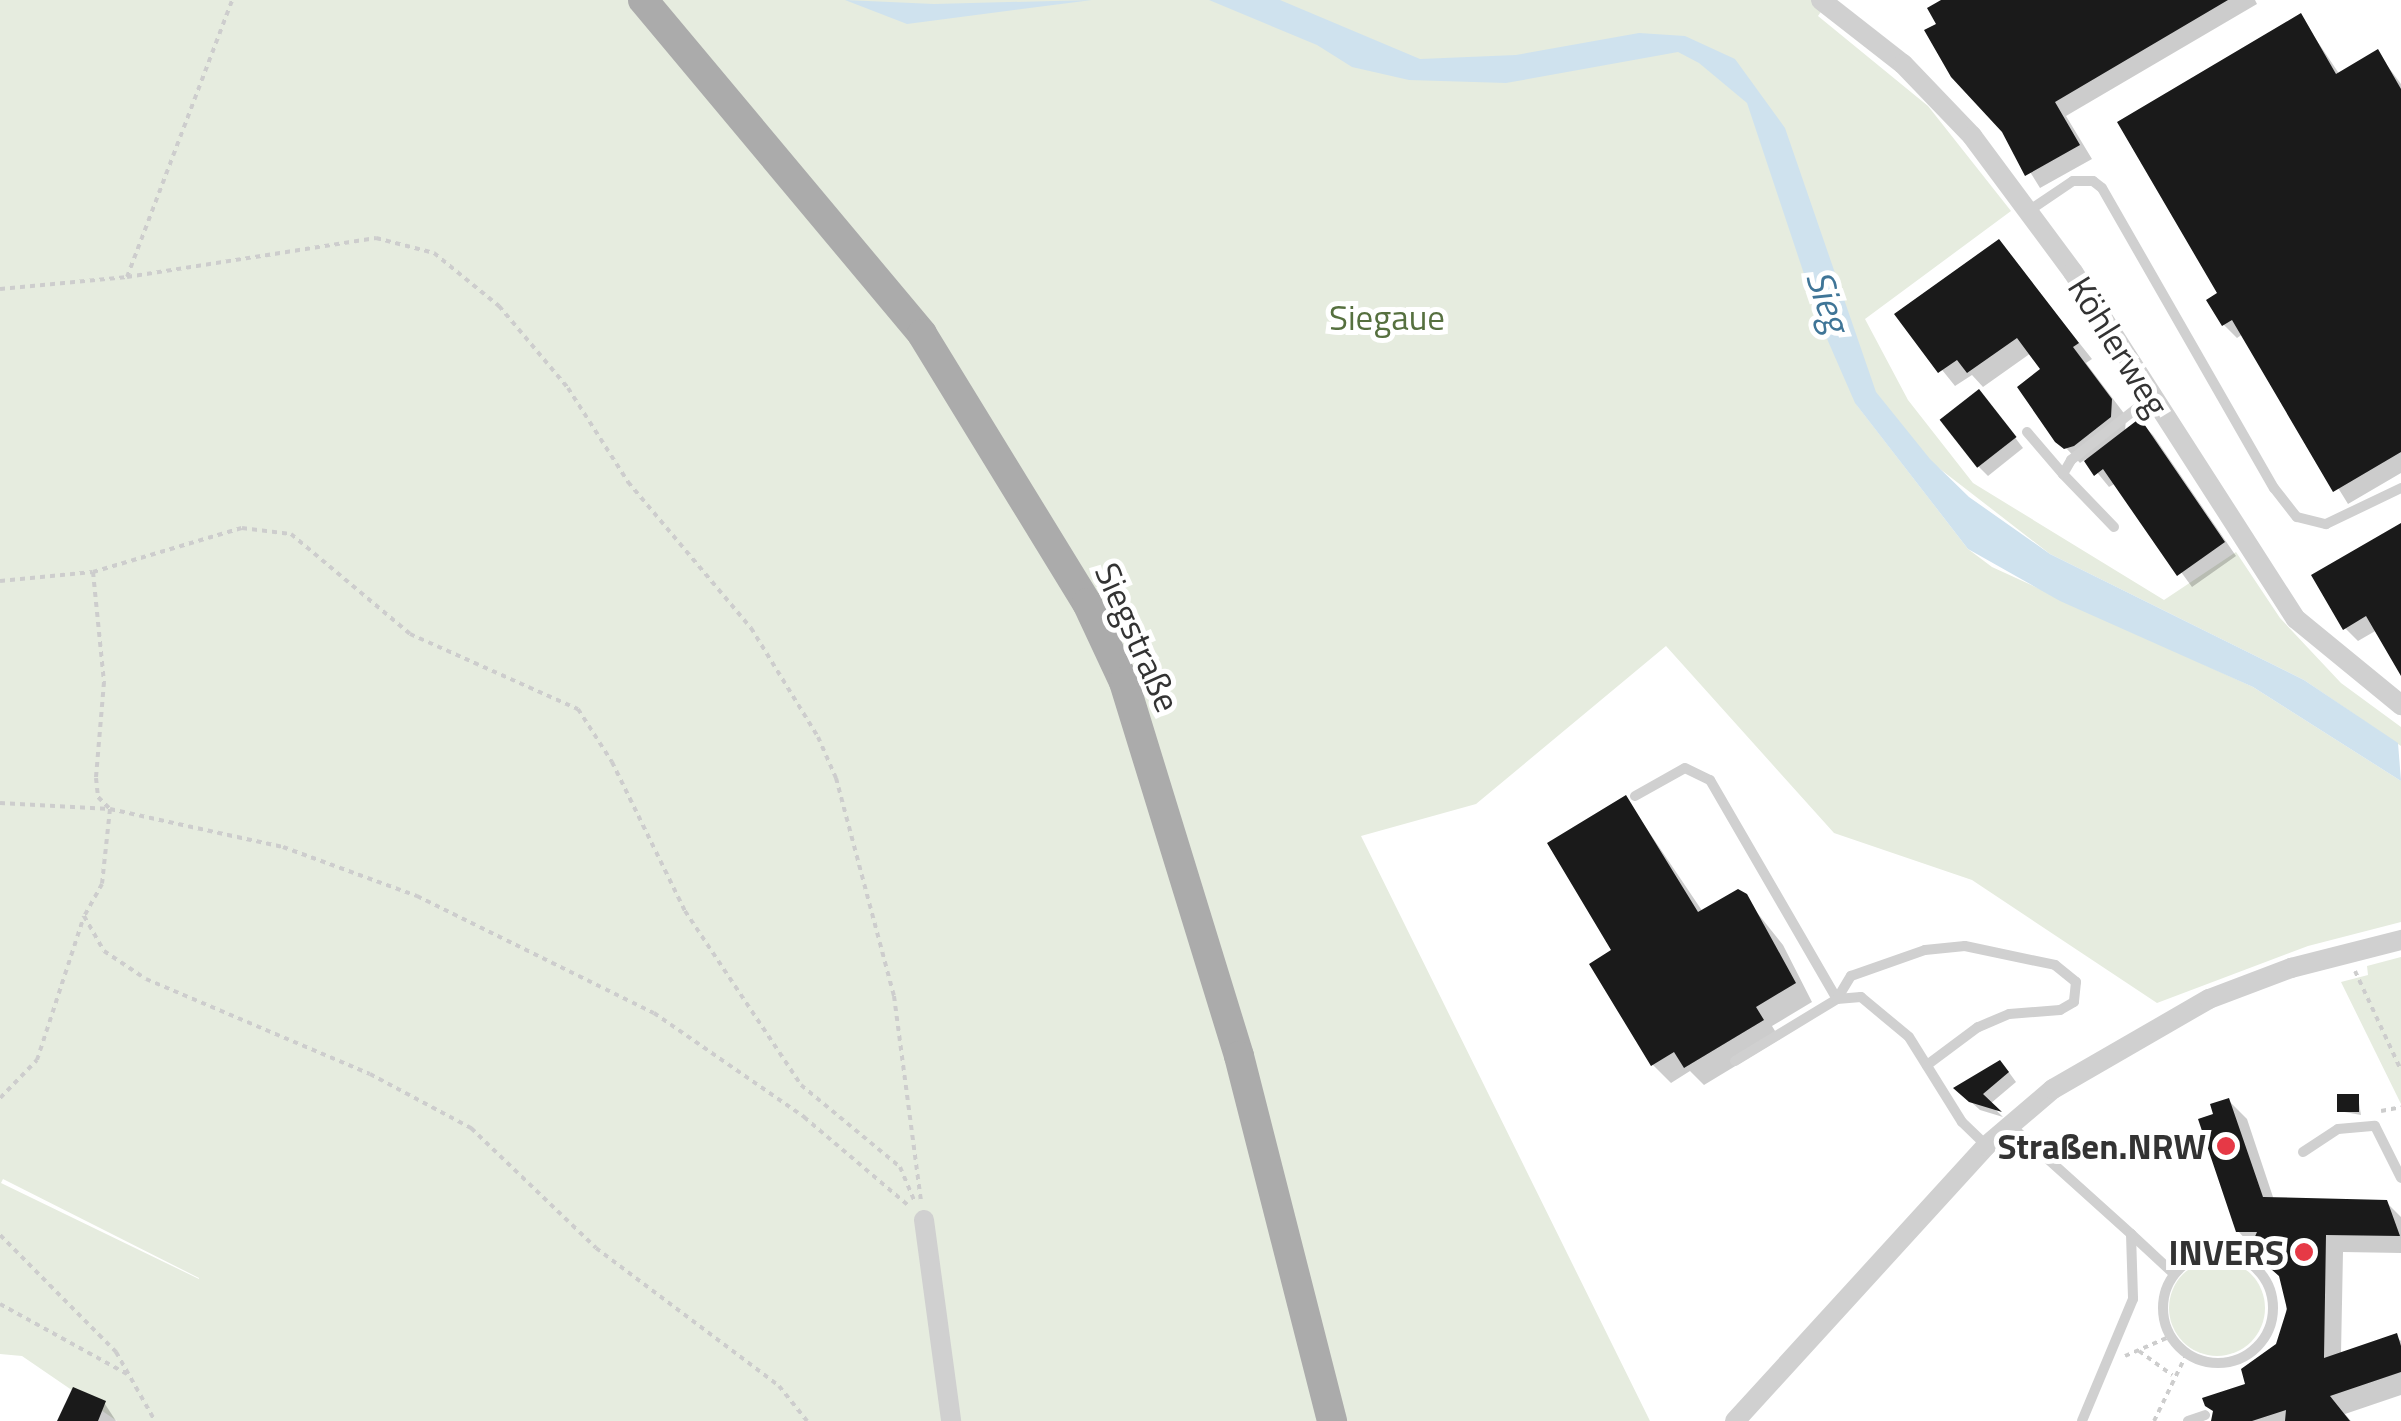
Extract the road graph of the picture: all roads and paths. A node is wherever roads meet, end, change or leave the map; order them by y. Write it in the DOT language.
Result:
graph roads {
  1 [pos="232,0"];
  2 [pos="643,0"];
  3 [pos="1821,0"];
  4 [pos="2030,210"];
  5 [pos="128,277"];
  6 [pos="0,289"];
  7 [pos="2151,397"];
  8 [pos="2026,432"];
  9 [pos="2063,474"];
  10 [pos="2401,488"];
  11 [pos="2114,527"];
  12 [pos="92,572"];
  13 [pos="0,581"];
  14 [pos="2401,705"];
  15 [pos="1635,796"];
  16 [pos="0,802"];
  17 [pos="110,810"];
  18 [pos="84,916"];
  19 [pos="2401,940"];
  20 [pos="2346,953"];
  21 [pos="1837,999"];
  22 [pos="1735,1061"];
  23 [pos="1927,1065"];
  24 [pos="2401,1070"];
  25 [pos="0,1098"];
  26 [pos="2010,1125"];
  27 [pos="1986,1146"];
  28 [pos="2304,1152"];
  29 [pos="2401,1178"];
  30 [pos="924,1220"];
  31 [pos="2131,1234"];
  32 [pos="0,1235"];
  33 [pos="2174,1274"];
  34 [pos="0,1304"];
  35 [pos="2171,1336"];
  36 [pos="2138,1350"];
  37 [pos="2187,1353"];
  38 [pos="2107,1364"];
  39 [pos="2172,1375"];
  40 [pos="130,1377"];
  41 [pos="2206,1415"];
  42 [pos="155,1421"];
  43 [pos="807,1421"];
  44 [pos="952,1421"];
  45 [pos="1332,1421"];
  46 [pos="1735,1421"];
  47 [pos="2082,1421"];
  48 [pos="2154,1421"];
  49 [pos="2188,1421"];
  1 -- 5 [label="path"];
  2 -- 45 [label="main road, Siegstraße"];
  3 -- 4 [label="street, Köhlerweg"];
  4 -- 7 [label="street, Köhlerweg"];
  4 -- 10 [label="lane"];
  5 -- 6 [label="path"];
  5 -- 30 [label="path"];
  7 -- 9 [label="lane"];
  7 -- 14 [label="street, Köhlerweg"];
  8 -- 9 [label="lane"];
  9 -- 11 [label="lane"];
  12 -- 13 [label="path"];
  12 -- 17 [label="path"];
  12 -- 30 [label="path"];
  15 -- 21 [label="lane"];
  16 -- 17 [label="path"];
  17 -- 18 [label="path"];
  17 -- 30 [label="path"];
  18 -- 25 [label="path"];
  18 -- 43 [label="path"];
  19 -- 20 [label="street"];
  20 -- 24 [label="path"];
  20 -- 26 [label="street"];
  21 -- 22 [label="lane"];
  21 -- 23 [label="lane"];
  21 -- 23 [label="lane"];
  23 -- 27 [label="lane"];
  26 -- 27 [label="street"];
  26 -- 31 [label="lane"];
  27 -- 46 [label="street"];
  28 -- 29 [label="lane"];
  30 -- 44 [label="street"];
  31 -- 33 [label="lane"];
  31 -- 38 [label="lane"];
  32 -- 40 [label="path"];
  33 -- 35 [label="lane"];
  33 -- 37 [label="lane"];
  34 -- 40 [label="path"];
  35 -- 36 [label="path"];
  35 -- 37 [label="lane"];
  36 -- 38 [label="path"];
  36 -- 39 [label="path"];
  37 -- 39 [label="path"];
  38 -- 47 [label="lane"];
  39 -- 48 [label="path"];
  40 -- 42 [label="path"];
  41 -- 49 [label="lane"];
}
